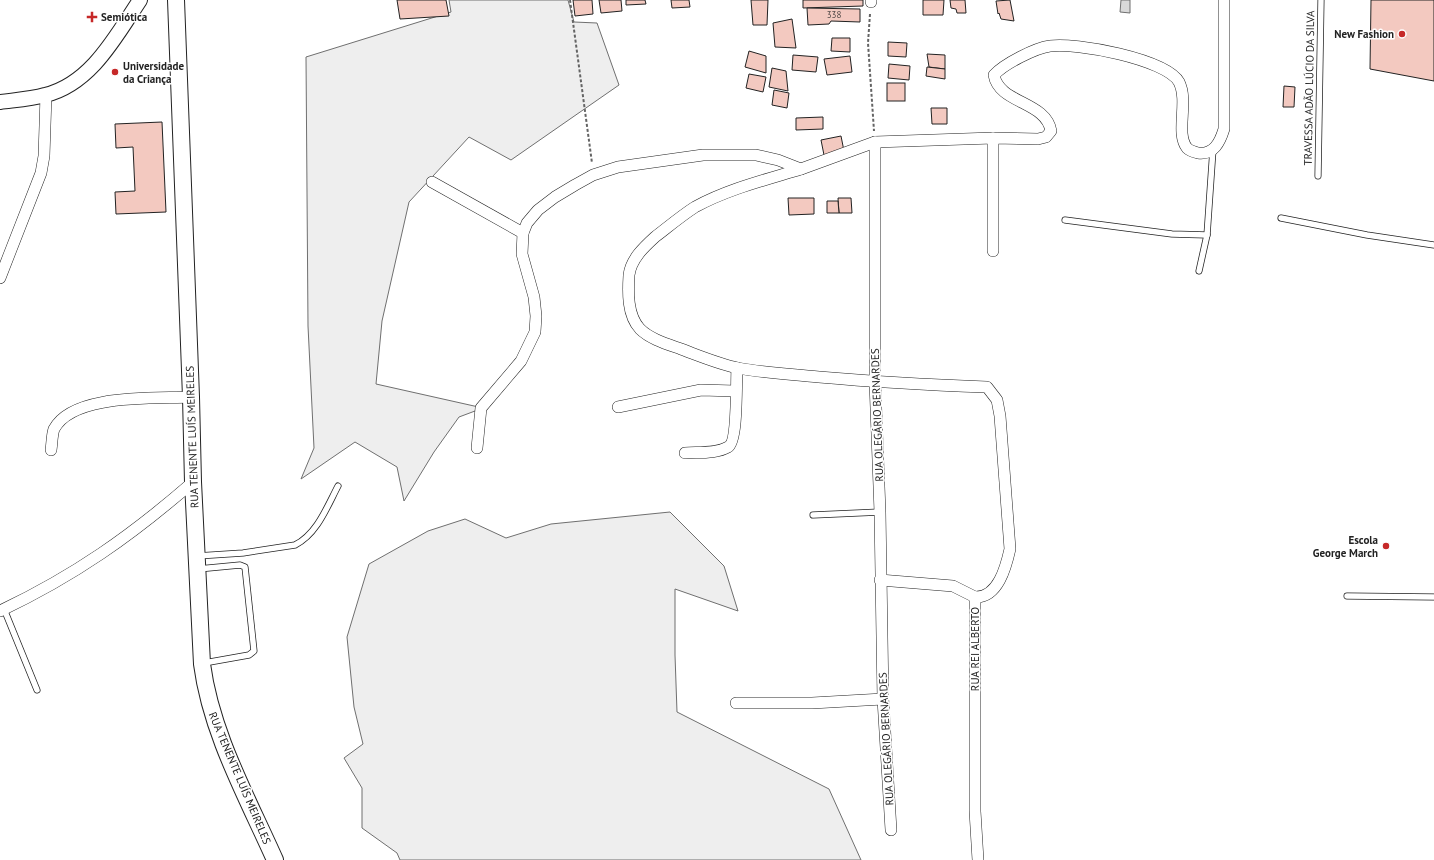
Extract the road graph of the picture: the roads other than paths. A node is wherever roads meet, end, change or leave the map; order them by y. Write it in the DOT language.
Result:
graph roads {
  1 [pos="140,0"];
  2 [pos="176,0"];
  3 [pos="1224,0"];
  4 [pos="1321,0"];
  5 [pos="46,95"];
  6 [pos="0,102"];
  7 [pos="993,138"];
  8 [pos="875,142"];
  9 [pos="1213,149"];
  10 [pos="801,169"];
  11 [pos="1318,176"];
  12 [pos="432,182"];
  13 [pos="1281,218"];
  14 [pos="1065,220"];
  15 [pos="523,233"];
  16 [pos="1207,235"];
  17 [pos="1434,245"];
  18 [pos="993,251"];
  19 [pos="1199,272"];
  20 [pos="0,278"];
  21 [pos="737,368"];
  22 [pos="875,382"];
  23 [pos="735,391"];
  24 [pos="191,397"];
  25 [pos="618,407"];
  26 [pos="478,448"];
  27 [pos="51,450"];
  28 [pos="685,453"];
  29 [pos="192,482"];
  30 [pos="338,486"];
  31 [pos="880,512"];
  32 [pos="813,515"];
  33 [pos="197,563"];
  34 [pos="880,580"];
  35 [pos="1347,596"];
  36 [pos="1434,597"];
  37 [pos="975,598"];
  38 [pos="2,610"];
  39 [pos="202,664"];
  40 [pos="37,690"];
  41 [pos="883,699"];
  42 [pos="736,703"];
  43 [pos="891,830"];
  44 [pos="276,860"];
  45 [pos="978,860"];
  1 -- 5 [label="street"];
  2 -- 24 [label="main road, RUA TENENTE LUÍS MEIRELES"];
  3 -- 9 [label="street"];
  4 -- 11 [label="lane, TRAVESSA ADÃO LÚCIO DA SILVA"];
  5 -- 6 [label="street"];
  5 -- 20 [label="street"];
  7 -- 8 [label="street"];
  7 -- 9 [label="street"];
  7 -- 18 [label="street"];
  8 -- 10 [label="street"];
  8 -- 22 [label="street, RUA OLEGÁRIO BERNARDES"];
  9 -- 16 [label="lane"];
  10 -- 15 [label="street"];
  10 -- 21 [label="street"];
  12 -- 15 [label="street"];
  13 -- 17 [label="lane"];
  14 -- 16 [label="lane"];
  15 -- 26 [label="street"];
  16 -- 19 [label="lane"];
  21 -- 22 [label="street"];
  21 -- 23 [label="street"];
  22 -- 31 [label="street, RUA OLEGÁRIO BERNARDES"];
  22 -- 37 [label="street, RUA REI ALBERTO"];
  23 -- 25 [label="street"];
  23 -- 28 [label="street"];
  24 -- 27 [label="street"];
  24 -- 29 [label="main road, RUA TENENTE LUÍS MEIRELES"];
  29 -- 33 [label="main road, RUA TENENTE LUÍS MEIRELES"];
  29 -- 38 [label="street"];
  30 -- 33 [label="lane"];
  31 -- 32 [label="lane"];
  31 -- 34 [label="street, RUA OLEGÁRIO BERNARDES"];
  33 -- 39 [label="main road, RUA TENENTE LUÍS MEIRELES"];
  33 -- 39 [label="lane"];
  34 -- 37 [label="street"];
  34 -- 41 [label="street, RUA OLEGÁRIO BERNARDES"];
  35 -- 36 [label="lane"];
  37 -- 45 [label="street, RUA REI ALBERTO"];
  38 -- 40 [label="lane"];
  39 -- 44 [label="main road, RUA TENENTE LUÍS MEIRELES"];
  41 -- 42 [label="street"];
  41 -- 43 [label="street, RUA OLEGÁRIO BERNARDES"];
}
